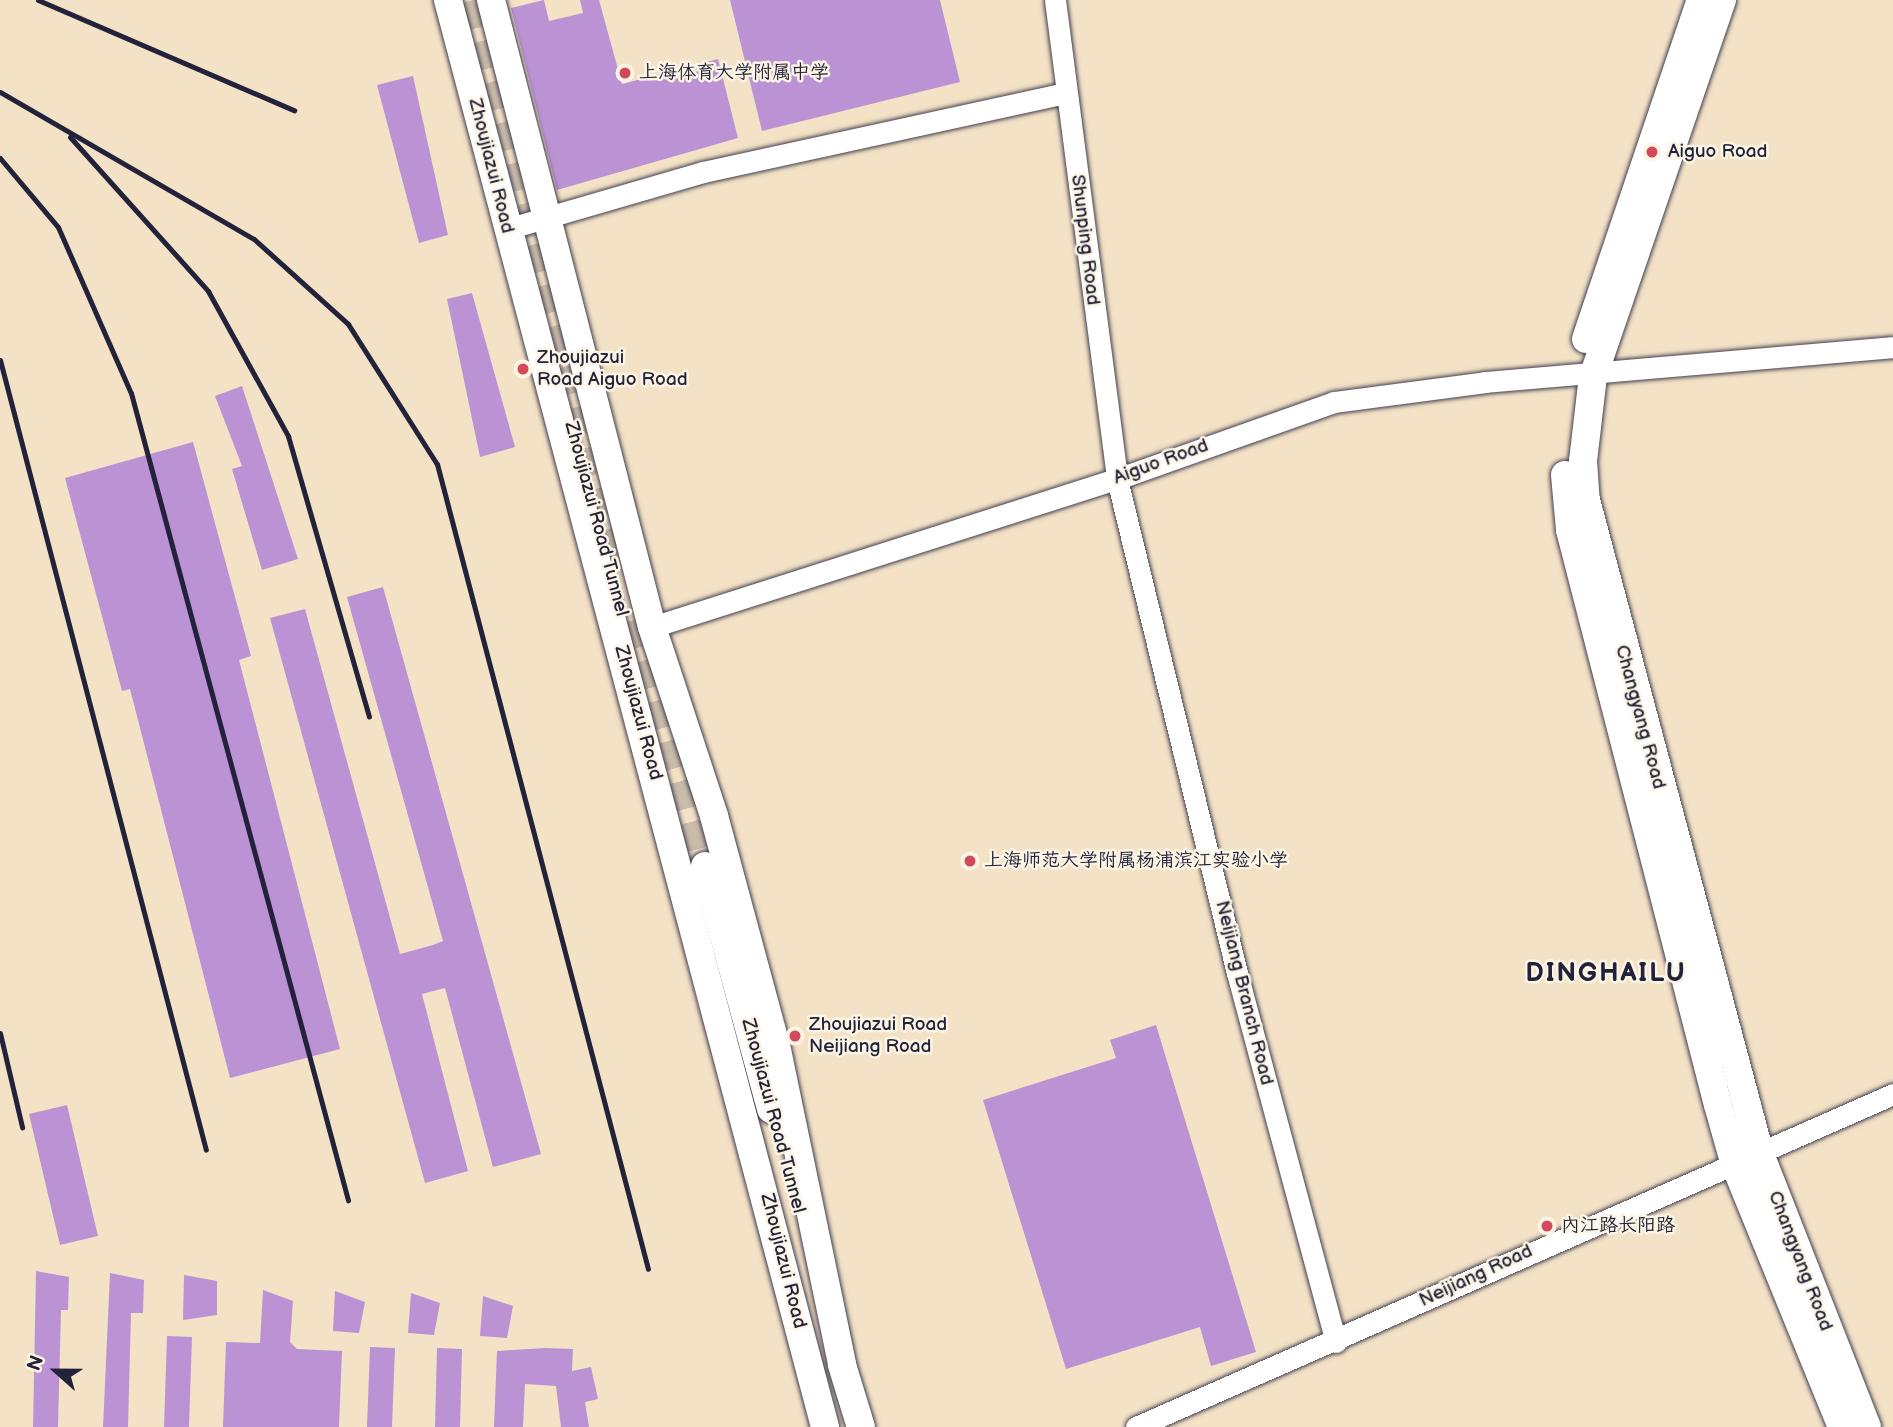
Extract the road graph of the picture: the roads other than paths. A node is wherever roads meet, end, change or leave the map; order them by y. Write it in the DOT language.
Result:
graph roads {
  1 [pos="448,0"];
  2 [pos="491,0"];
  3 [pos="1055,0"];
  4 [pos="1701,0"];
  5 [pos="1722,0"];
  6 [pos="1066,93"];
  7 [pos="545,220"];
  8 [pos="507,229"];
  9 [pos="528,257"];
  10 [pos="1893,347"];
  11 [pos="1584,376"];
  12 [pos="1116,479"];
  13 [pos="652,627"];
  14 [pos="692,865"];
  15 [pos="1893,1094"];
  16 [pos="1748,1160"];
  17 [pos="1336,1342"];
  18 [pos="842,1365"];
  19 [pos="825,1427"];
  20 [pos="861,1427"];
  21 [pos="1136,1427"];
  22 [pos="1842,1427"];
  23 [pos="1867,1427"];
  1 -- 8 [label="main road, Zhoujiazui Road"];
  2 -- 7 [label="main road, Zhoujiazui Road"];
  3 -- 6 [label="street, Shunping Road"];
  4 -- 11 [label="main road, Changyang Road"];
  5 -- 11 [label="main road, Changyang Road"];
  6 -- 7 [label="street"];
  6 -- 12 [label="street, Shunping Road"];
  7 -- 8 [label="street"];
  7 -- 13 [label="main road, Zhoujiazui Road"];
  8 -- 14 [label="main road, Zhoujiazui Road"];
  9 -- 14 [label="main road, Zhoujiazui Road Tunnel"];
  10 -- 11 [label="street, Aiguo Road"];
  11 -- 12 [label="street, Aiguo Road"];
  11 -- 16 [label="main road, Changyang Road"];
  12 -- 13 [label="street, Aiguo Road"];
  12 -- 17 [label="street, Neijiang Branch Road"];
  13 -- 18 [label="main road, Zhoujiazui Road"];
  14 -- 18 [label="main road, Zhoujiazui Road Tunnel"];
  14 -- 19 [label="main road, Zhoujiazui Road"];
  15 -- 16 [label="street, Neijiang Road"];
  16 -- 17 [label="street, Neijiang Road"];
  16 -- 22 [label="main road, Changyang Road"];
  16 -- 23 [label="main road, Changyang Road"];
  17 -- 21 [label="street, Neijiang Road"];
  18 -- 20 [label="main road, Zhoujiazui Road"];
}
